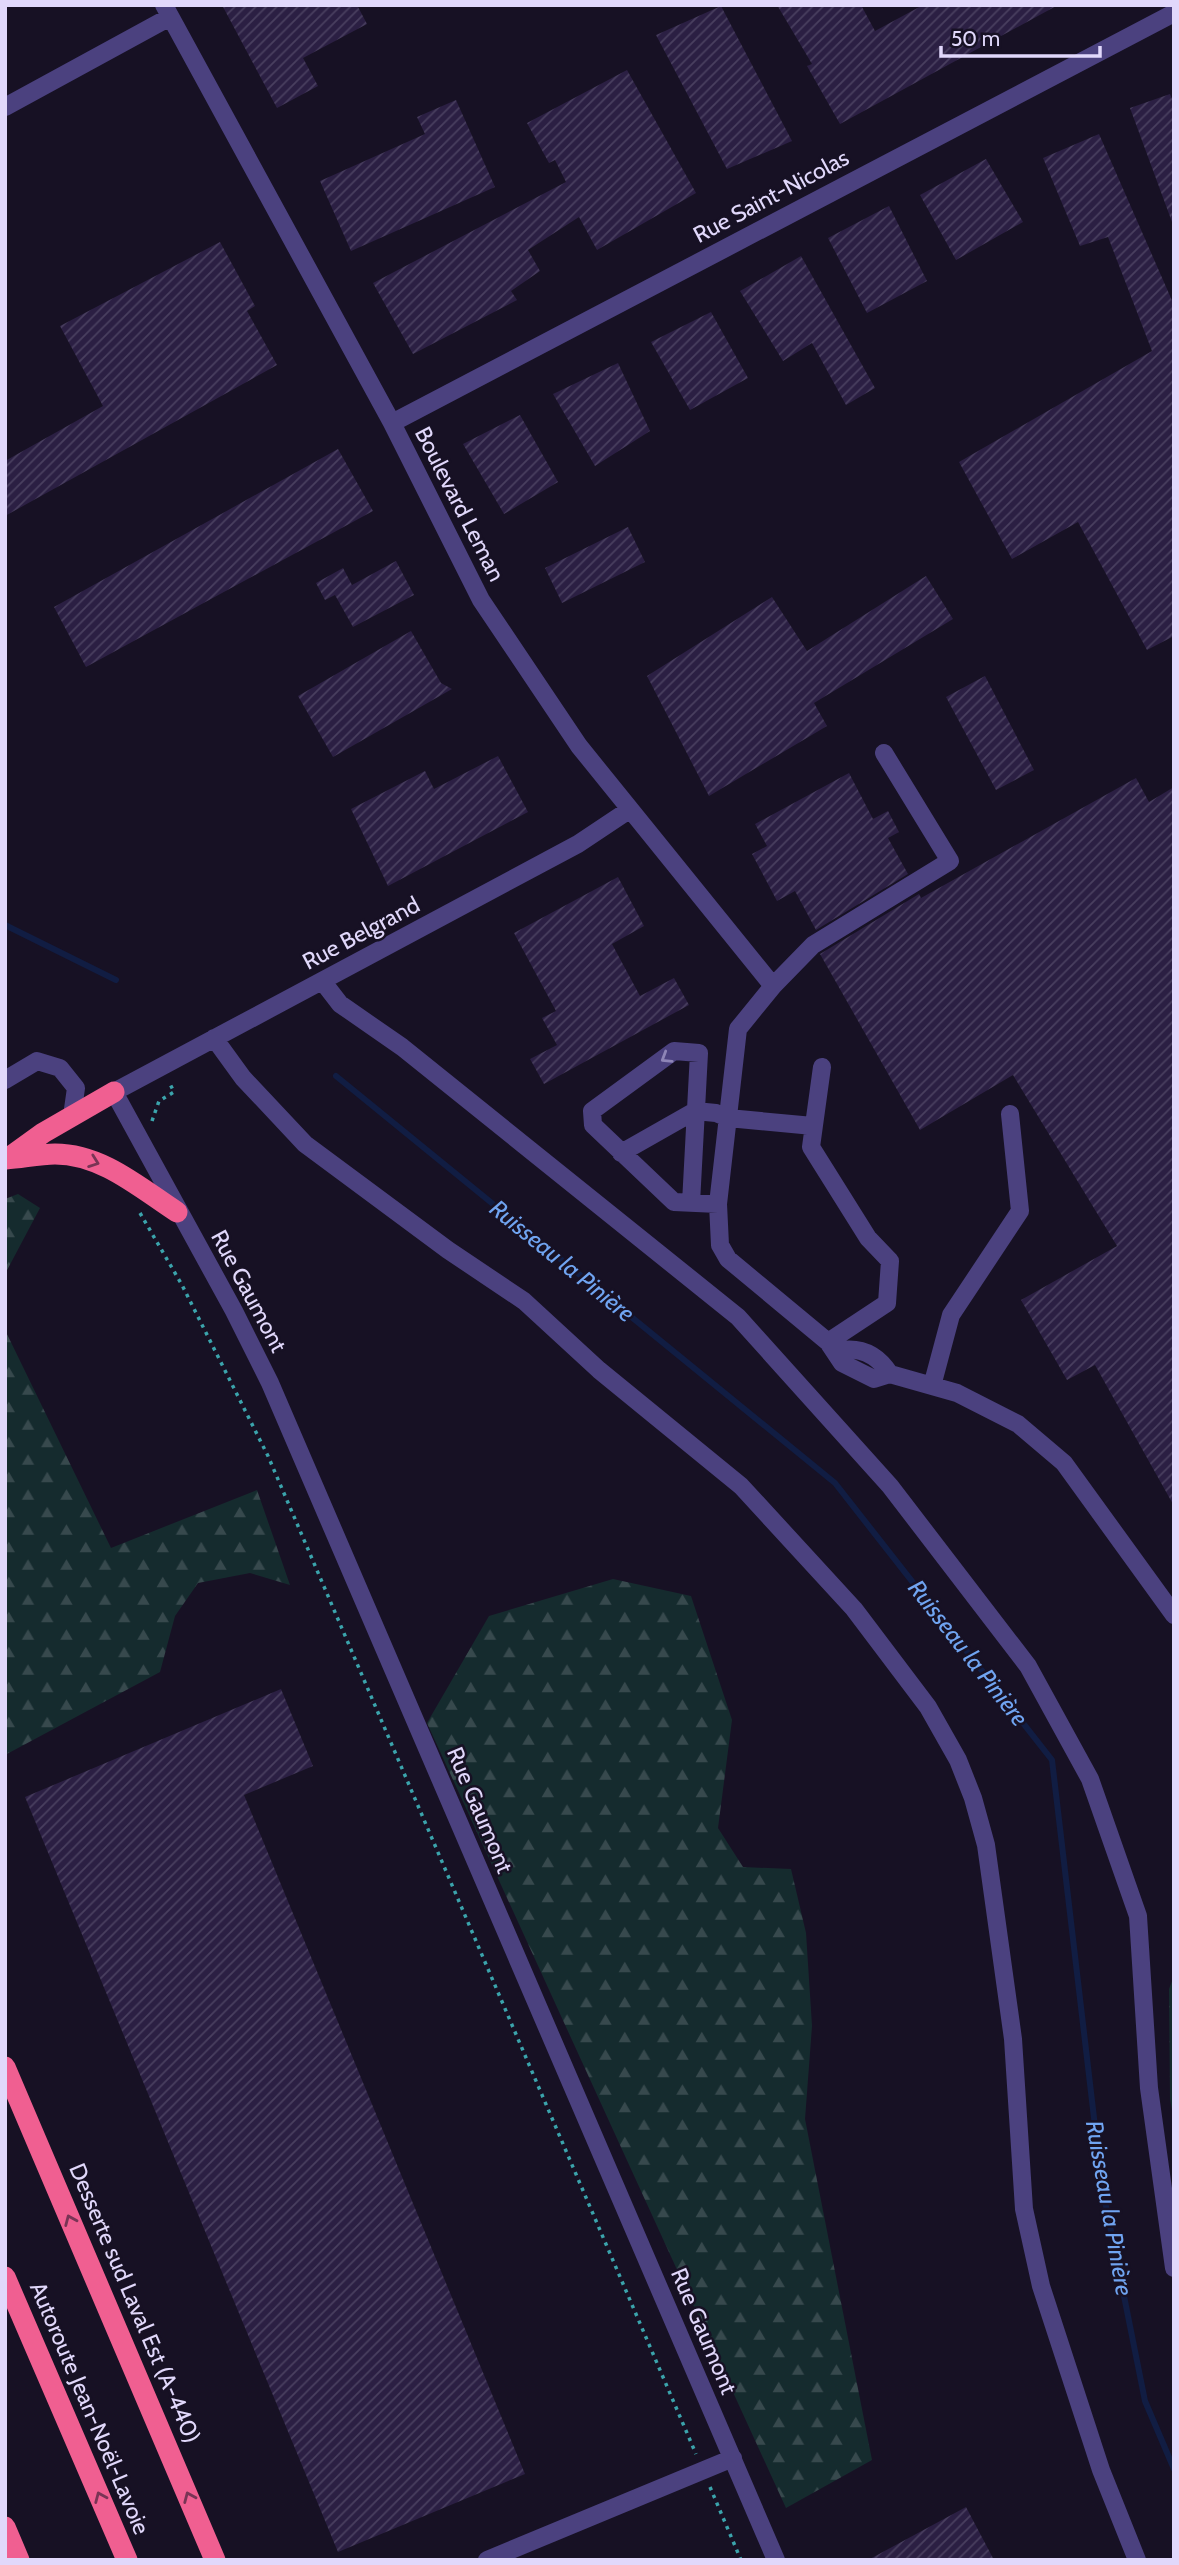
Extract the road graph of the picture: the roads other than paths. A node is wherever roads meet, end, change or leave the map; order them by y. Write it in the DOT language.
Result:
graph roads {
  1 [pos="167,11"];
  2 [pos="1174,13"];
  3 [pos="5,107"];
  4 [pos="392,423"];
  5 [pos="884,753"];
  6 [pos="629,810"];
  7 [pos="323,982"];
  8 [pos="773,986"];
  9 [pos="214,1038"];
  10 [pos="822,1067"];
  11 [pos="5,1080"];
  12 [pos="76,1088"];
  13 [pos="114,1092"];
  14 [pos="695,1111"];
  15 [pos="1010,1114"];
  16 [pos="72,1116"];
  17 [pos="728,1118"];
  18 [pos="813,1126"];
  19 [pos="621,1153"];
  20 [pos="6,1160"];
  21 [pos="691,1203"];
  22 [pos="718,1204"];
  23 [pos="177,1212"];
  24 [pos="832,1346"];
  25 [pos="932,1386"];
  26 [pos="1173,1617"];
  27 [pos="5,2067"];
  28 [pos="1174,2268"];
  29 [pos="5,2277"];
  30 [pos="733,2458"];
  31 [pos="5,2527"];
  32 [pos="19,2560"];
  33 [pos="127,2560"];
  34 [pos="215,2560"];
  35 [pos="487,2560"];
  36 [pos="776,2560"];
  37 [pos="1137,2560"];
  1 -- 3 [label="street"];
  1 -- 4 [label="street, Boulevard Leman"];
  2 -- 4 [label="street, Rue Saint-Nicolas"];
  4 -- 6 [label="street, Boulevard Leman"];
  5 -- 8 [label="street"];
  6 -- 7 [label="street, Rue Belgrand"];
  6 -- 8 [label="street, Boulevard Leman"];
  7 -- 9 [label="street, Rue Belgrand"];
  7 -- 28 [label="street"];
  8 -- 17 [label="street"];
  9 -- 13 [label="street, Rue Belgrand"];
  9 -- 37 [label="street"];
  10 -- 18 [label="street"];
  11 -- 12 [label="street"];
  12 -- 13 [label="street"];
  12 -- 16 [label="street"];
  13 -- 16 [label="highway"];
  13 -- 23 [label="street, Rue Gaumont"];
  14 -- 17 [label="street"];
  14 -- 19 [label="street"];
  14 -- 19 [label="street, one-way"];
  14 -- 21 [label="street"];
  15 -- 25 [label="street"];
  16 -- 20 [label="highway"];
  17 -- 18 [label="street"];
  17 -- 22 [label="street"];
  18 -- 24 [label="street"];
  19 -- 21 [label="street"];
  20 -- 23 [label="highway, one-way"];
  21 -- 22 [label="street"];
  22 -- 24 [label="street"];
  23 -- 30 [label="street, Rue Gaumont"];
  24 -- 25 [label="street"];
  25 -- 26 [label="street"];
  34 -- 27 [label="highway, Desserte sud Laval Est (A-440), one-way"];
  33 -- 29 [label="highway, Autoroute Jean-Noël-Lavoie, one-way"];
  30 -- 35 [label="street"];
  30 -- 36 [label="street, Rue Gaumont"];
  31 -- 32 [label="highway"];
}
